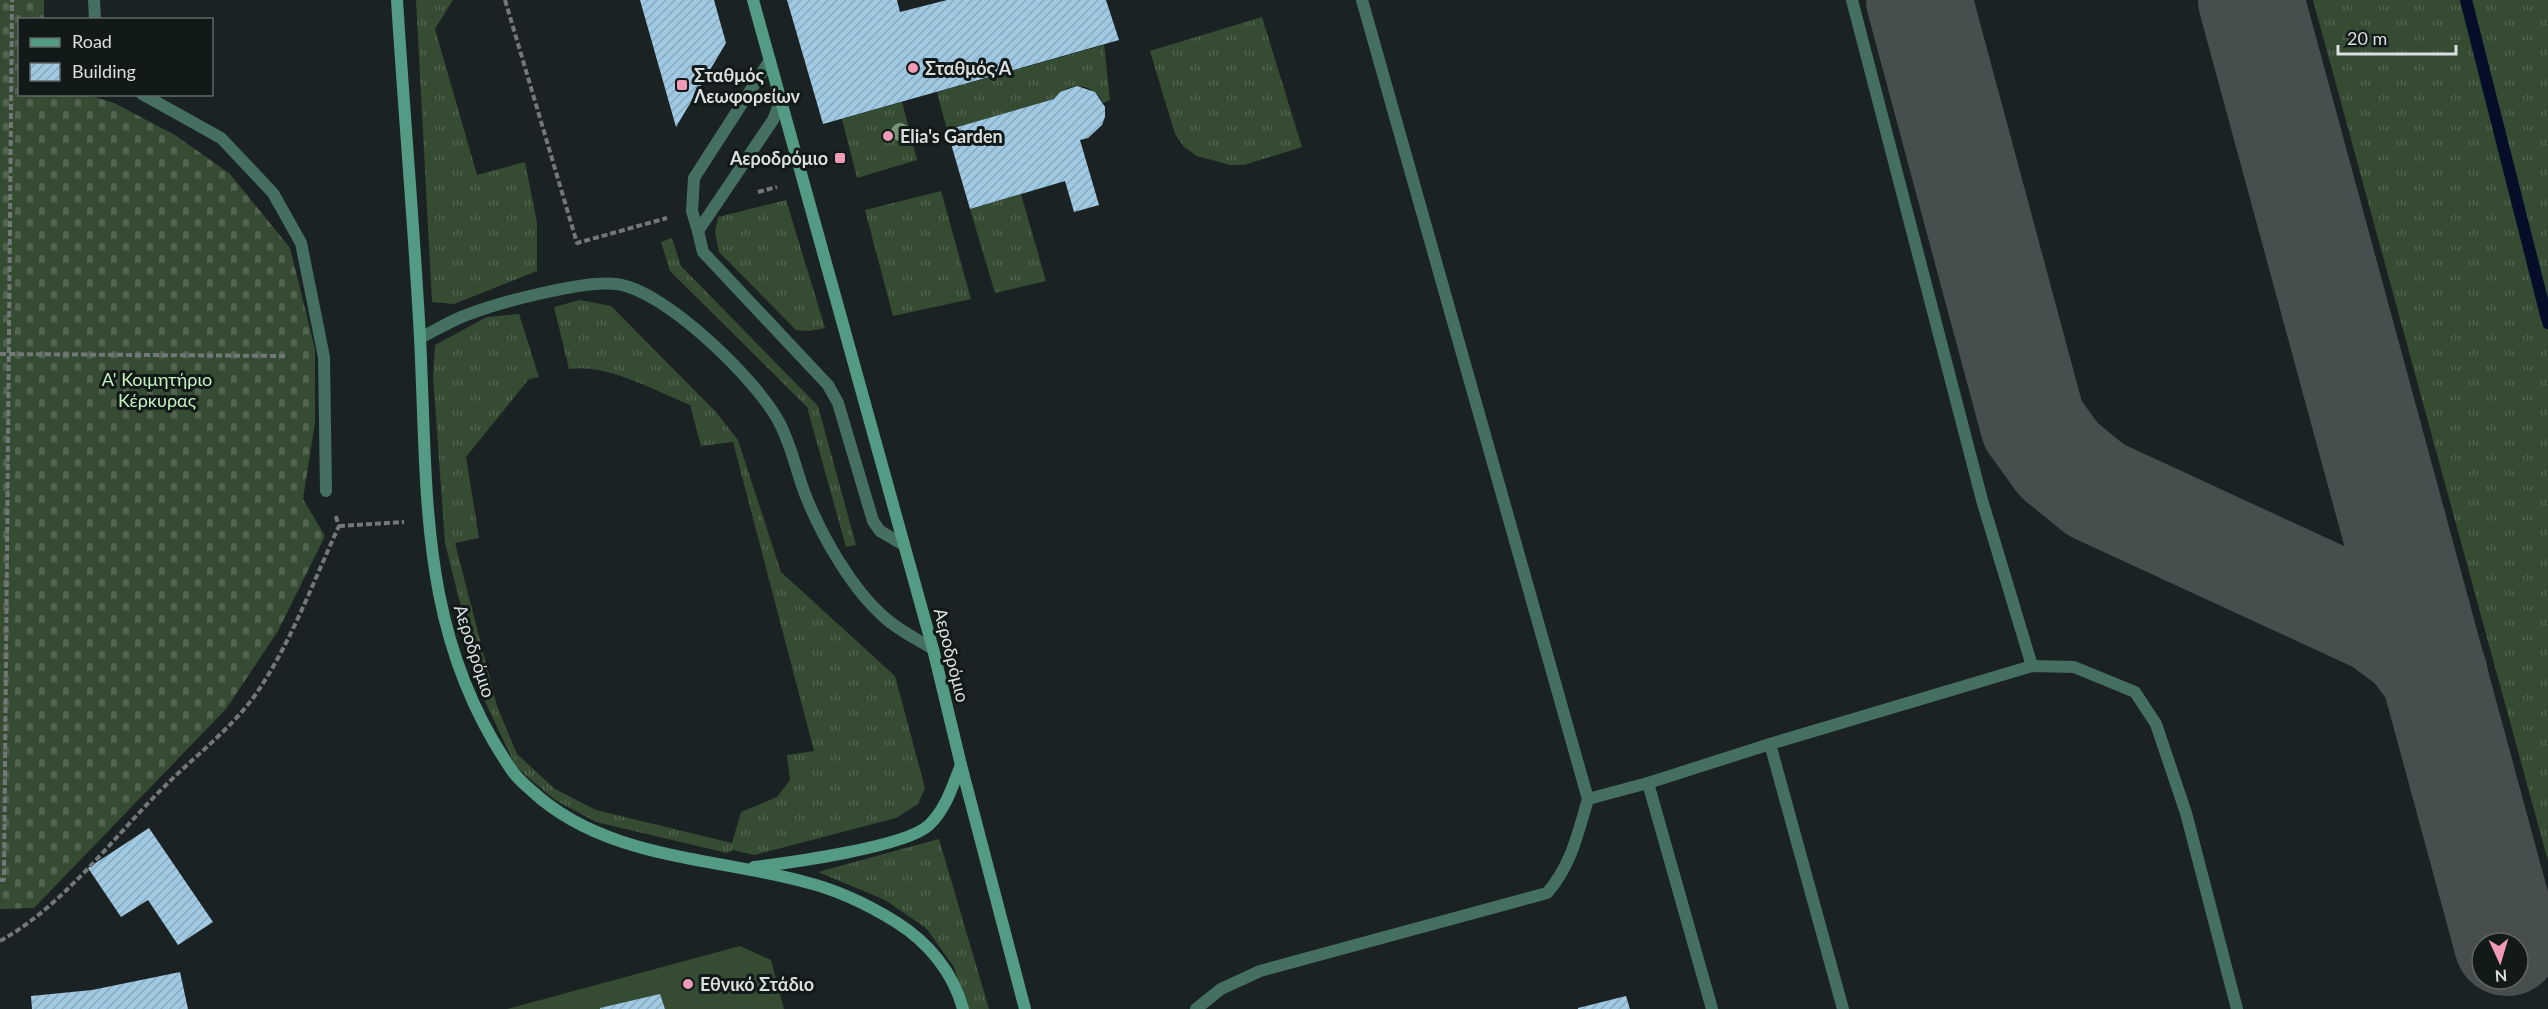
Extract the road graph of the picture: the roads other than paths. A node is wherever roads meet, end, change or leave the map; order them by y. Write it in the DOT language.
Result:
graph roads {
  1 [pos="94,0"];
  2 [pos="397,0"];
  3 [pos="753,0"];
  4 [pos="1362,0"];
  5 [pos="1851,0"];
  6 [pos="95,18"];
  7 [pos="770,60"];
  8 [pos="146,96"];
  9 [pos="781,100"];
  10 [pos="698,231"];
  11 [pos="420,338"];
  12 [pos="326,491"];
  13 [pos="904,545"];
  14 [pos="933,649"];
  15 [pos="2032,666"];
  16 [pos="1770,744"];
  17 [pos="961,765"];
  18 [pos="1648,783"];
  19 [pos="1588,799"];
  20 [pos="746,868"];
  21 [pos="963,1009"];
  22 [pos="1025,1009"];
  23 [pos="1196,1009"];
  24 [pos="1712,1009"];
  25 [pos="1843,1009"];
  26 [pos="2237,1009"];
  1 -- 6 [label="lane"];
  2 -- 11 [label="main road, Αεροδρόμιο"];
  3 -- 7 [label="main road, Αεροδρόμιο"];
  4 -- 19 [label="lane"];
  5 -- 15 [label="lane"];
  7 -- 9 [label="main road, Αεροδρόμιο"];
  7 -- 10 [label="lane"];
  8 -- 12 [label="lane"];
  9 -- 10 [label="lane"];
  9 -- 13 [label="main road, Αεροδρόμιο"];
  10 -- 13 [label="lane"];
  11 -- 14 [label="lane"];
  11 -- 20 [label="main road, Αεροδρόμιο"];
  13 -- 14 [label="main road, Αεροδρόμιο"];
  14 -- 17 [label="main road, Αεροδρόμιο"];
  15 -- 16 [label="lane"];
  15 -- 26 [label="lane"];
  16 -- 18 [label="lane"];
  16 -- 25 [label="lane"];
  17 -- 20 [label="main road"];
  17 -- 22 [label="main road, Αεροδρόμιο"];
  18 -- 19 [label="lane"];
  18 -- 24 [label="lane"];
  19 -- 23 [label="lane"];
  20 -- 21 [label="main road, Αεροδρόμιο"];
}
